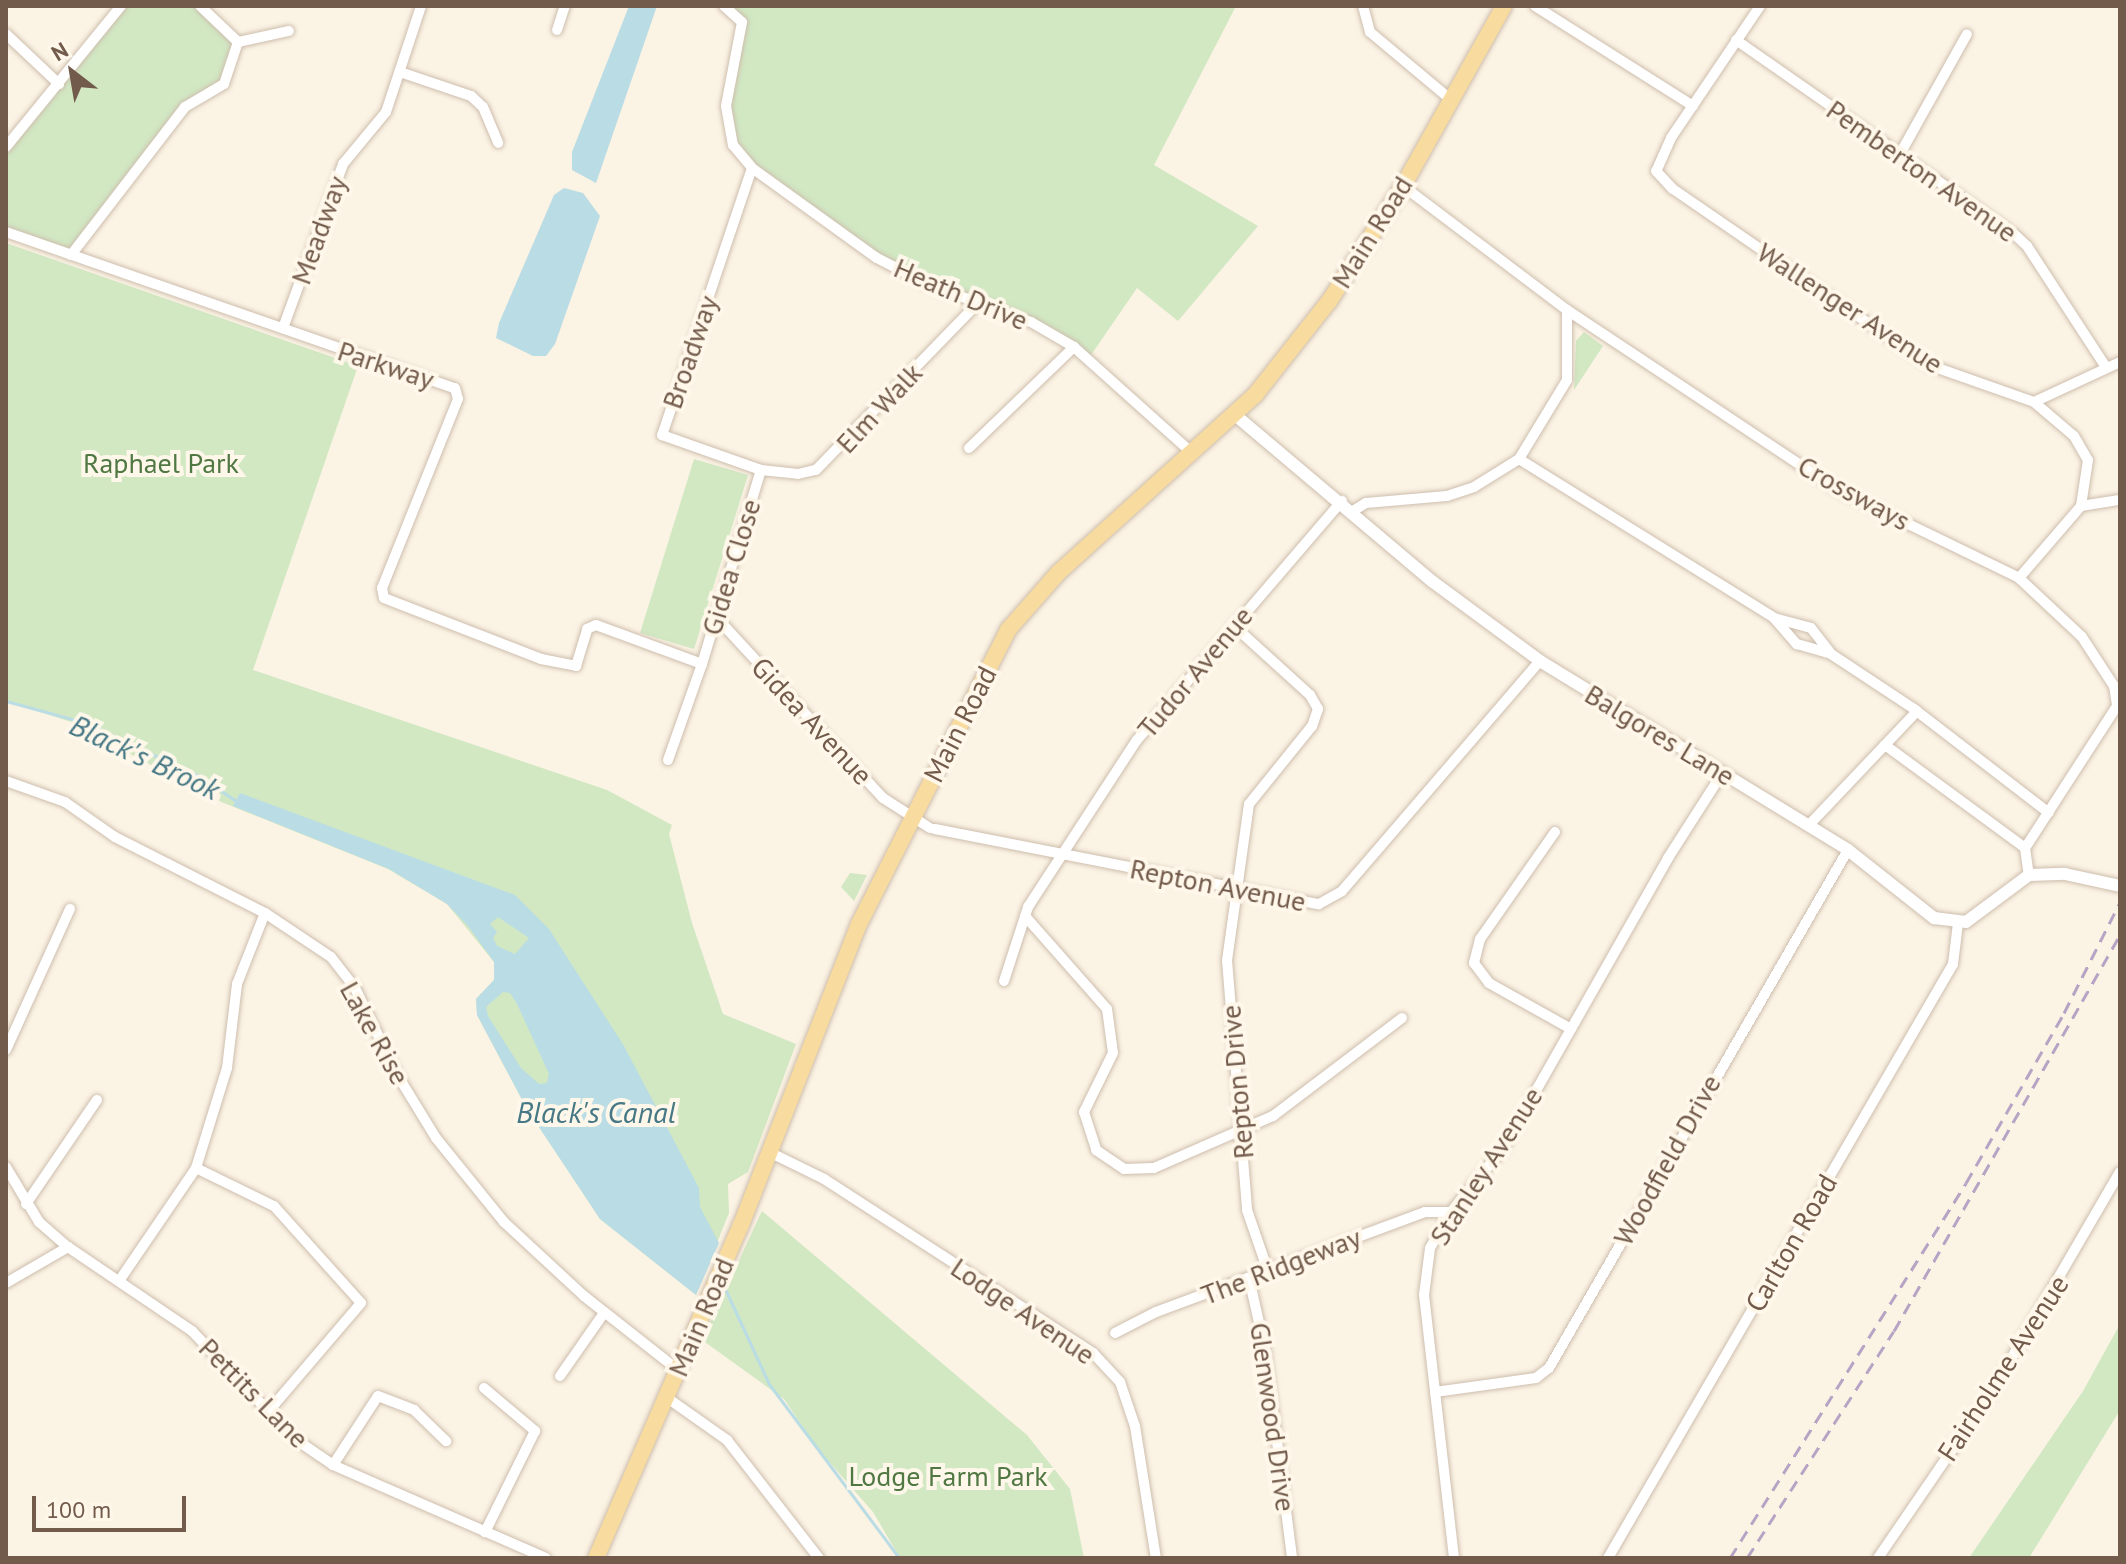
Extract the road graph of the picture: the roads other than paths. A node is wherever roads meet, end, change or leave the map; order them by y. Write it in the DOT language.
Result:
graph roads {
  1 [pos="121,6"];
  2 [pos="200,6"];
  3 [pos="421,6"];
  4 [pos="565,6"];
  5 [pos="724,6"];
  6 [pos="1363,6"];
  7 [pos="1504,6"];
  8 [pos="1535,6"];
  9 [pos="1760,6"];
  10 [pos="557,30"];
  11 [pos="289,31"];
  12 [pos="6,34"];
  13 [pos="1967,34"];
  14 [pos="1736,40"];
  15 [pos="238,42"];
  16 [pos="400,72"];
  17 [pos="59,84"];
  18 [pos="1449,98"];
  19 [pos="1693,106"];
  20 [pos="498,143"];
  21 [pos="6,147"];
  22 [pos="1900,154"];
  23 [pos="752,168"];
  24 [pos="1403,186"];
  25 [pos="6,232"];
  26 [pos="71,255"];
  27 [pos="978,303"];
  28 [pos="1567,310"];
  29 [pos="283,328"];
  30 [pos="1074,347"];
  31 [pos="2120,362"];
  32 [pos="2106,367"];
  33 [pos="2034,402"];
  34 [pos="1234,414"];
  35 [pos="969,448"];
  36 [pos="1191,452"];
  37 [pos="1519,459"];
  38 [pos="761,470"];
  39 [pos="2120,500"];
  40 [pos="1342,501"];
  41 [pos="2081,506"];
  42 [pos="1353,511"];
  43 [pos="2019,578"];
  44 [pos="716,617"];
  45 [pos="1774,618"];
  46 [pos="1234,626"];
  47 [pos="1831,654"];
  48 [pos="1540,661"];
  49 [pos="702,664"];
  50 [pos="572,668"];
  51 [pos="1917,711"];
  52 [pos="1885,745"];
  53 [pos="668,760"];
  54 [pos="1723,772"];
  55 [pos="6,781"];
  56 [pos="2049,813"];
  57 [pos="911,820"];
  58 [pos="1809,825"];
  59 [pos="1555,832"];
  60 [pos="2025,848"];
  61 [pos="1848,850"];
  62 [pos="1063,854"];
  63 [pos="2029,875"];
  64 [pos="2117,885"];
  65 [pos="1236,890"];
  66 [pos="70,909"];
  67 [pos="265,913"];
  68 [pos="1025,916"];
  69 [pos="1958,923"];
  70 [pos="1004,981"];
  71 [pos="1402,1018"];
  72 [pos="1571,1029"];
  73 [pos="6,1050"];
  74 [pos="97,1100"];
  75 [pos="1241,1130"];
  76 [pos="769,1152"];
  77 [pos="6,1167"];
  78 [pos="196,1168"];
  79 [pos="2120,1172"];
  80 [pos="26,1204"];
  81 [pos="1451,1212"];
  82 [pos="68,1247"];
  83 [pos="1268,1271"];
  84 [pos="1249,1278"];
  85 [pos="119,1281"];
  86 [pos="6,1283"];
  87 [pos="604,1313"];
  88 [pos="1115,1333"];
  89 [pos="678,1370"];
  90 [pos="560,1376"];
  91 [pos="484,1388"];
  92 [pos="1435,1392"];
  93 [pos="666,1397"];
  94 [pos="268,1412"];
  95 [pos="446,1441"];
  96 [pos="333,1465"];
  97 [pos="485,1532"];
  98 [pos="546,1558"];
  99 [pos="596,1558"];
  100 [pos="819,1558"];
  101 [pos="1156,1558"];
  102 [pos="1292,1558"];
  103 [pos="1454,1558"];
  104 [pos="1608,1558"];
  105 [pos="1878,1558"];
  1 -- 17 [label="street"];
  2 -- 15 [label="street"];
  3 -- 16 [label="street, Meadway"];
  4 -- 10 [label="street"];
  5 -- 23 [label="street, Heath Drive"];
  6 -- 18 [label="street"];
  7 -- 18 [label="main road, Main Road"];
  8 -- 19 [label="street"];
  9 -- 14 [label="street"];
  11 -- 15 [label="street"];
  12 -- 17 [label="street"];
  13 -- 22 [label="street"];
  14 -- 19 [label="street"];
  14 -- 22 [label="street, Pemberton Avenue"];
  15 -- 26 [label="street"];
  16 -- 20 [label="street"];
  16 -- 29 [label="street, Meadway"];
  17 -- 21 [label="street"];
  18 -- 24 [label="main road, Main Road"];
  19 -- 33 [label="street, Wallenger Avenue"];
  22 -- 32 [label="street, Pemberton Avenue"];
  23 -- 27 [label="street, Heath Drive"];
  23 -- 38 [label="street, Broadway"];
  24 -- 28 [label="street, Crossways"];
  24 -- 34 [label="main road, Main Road"];
  25 -- 26 [label="street, Parkway"];
  26 -- 29 [label="street, Parkway"];
  27 -- 30 [label="street, Heath Drive"];
  27 -- 38 [label="street, Elm Walk"];
  28 -- 37 [label="street"];
  28 -- 43 [label="street, Crossways"];
  29 -- 50 [label="street, Parkway"];
  30 -- 35 [label="street"];
  30 -- 36 [label="street, Heath Drive"];
  31 -- 32 [label="street"];
  32 -- 33 [label="street"];
  33 -- 41 [label="street, Wallenger Avenue"];
  34 -- 36 [label="main road, Main Road"];
  34 -- 40 [label="street, Balgores Lane"];
  36 -- 57 [label="main road, Main Road"];
  37 -- 42 [label="street"];
  37 -- 45 [label="street"];
  38 -- 44 [label="street, Gidea Close"];
  39 -- 41 [label="street"];
  40 -- 42 [label="street, Balgores Lane"];
  40 -- 46 [label="street, Tudor Avenue"];
  41 -- 43 [label="street"];
  42 -- 48 [label="street, Balgores Lane"];
  43 -- 56 [label="street, Crossways"];
  44 -- 49 [label="street, Gidea Close"];
  44 -- 57 [label="street, Gidea Avenue"];
  45 -- 47 [label="street"];
  45 -- 47 [label="street"];
  46 -- 62 [label="street, Tudor Avenue"];
  46 -- 65 [label="street, Repton Drive"];
  47 -- 51 [label="street"];
  48 -- 54 [label="street, Balgores Lane"];
  48 -- 65 [label="street, Repton Avenue"];
  49 -- 50 [label="street, Gidea Close"];
  49 -- 53 [label="street, Gidea Close"];
  51 -- 52 [label="street"];
  51 -- 56 [label="street"];
  52 -- 58 [label="street"];
  52 -- 60 [label="street"];
  54 -- 58 [label="street, Balgores Lane"];
  54 -- 72 [label="street, Stanley Avenue"];
  55 -- 67 [label="street, Lake Rise"];
  56 -- 60 [label="street, Crossways"];
  57 -- 62 [label="street, Repton Avenue"];
  57 -- 76 [label="main road, Main Road"];
  58 -- 61 [label="street, Balgores Lane"];
  59 -- 72 [label="street"];
  60 -- 63 [label="street"];
  61 -- 69 [label="street, Balgores Lane"];
  61 -- 92 [label="street, Woodfield Drive"];
  62 -- 65 [label="street, Repton Avenue"];
  62 -- 68 [label="street, Tudor Avenue"];
  63 -- 64 [label="street"];
  63 -- 69 [label="street"];
  65 -- 75 [label="street, Repton Drive"];
  66 -- 73 [label="street"];
  67 -- 78 [label="street"];
  67 -- 87 [label="street, Lake Rise"];
  68 -- 70 [label="street, Tudor Avenue"];
  68 -- 75 [label="street"];
  69 -- 104 [label="street, Carlton Road"];
  71 -- 75 [label="street"];
  72 -- 81 [label="street, Stanley Avenue"];
  74 -- 80 [label="street"];
  75 -- 83 [label="street, Repton Drive"];
  76 -- 89 [label="main road, Main Road"];
  76 -- 101 [label="street, Lodge Avenue"];
  77 -- 80 [label="street, Pettits Lane"];
  78 -- 85 [label="street"];
  78 -- 94 [label="street"];
  79 -- 105 [label="street, Fairholme Avenue"];
  80 -- 82 [label="street, Pettits Lane"];
  81 -- 83 [label="street, The Ridgeway"];
  81 -- 92 [label="street, Stanley Avenue"];
  82 -- 85 [label="street, Pettits Lane"];
  82 -- 86 [label="street"];
  83 -- 84 [label="street, The Ridgeway"];
  84 -- 88 [label="street, The Ridgeway"];
  84 -- 102 [label="street, Glenwood Drive"];
  85 -- 94 [label="street, Pettits Lane"];
  87 -- 89 [label="street, Lake Rise"];
  87 -- 90 [label="street"];
  89 -- 93 [label="main road, Main Road"];
  91 -- 97 [label="street"];
  92 -- 103 [label="street, Stanley Avenue"];
  93 -- 99 [label="main road, Main Road"];
  93 -- 100 [label="street"];
  94 -- 96 [label="street, Pettits Lane"];
  95 -- 96 [label="street"];
  96 -- 97 [label="street, Pettits Lane"];
  97 -- 98 [label="street, Pettits Lane"];
}
